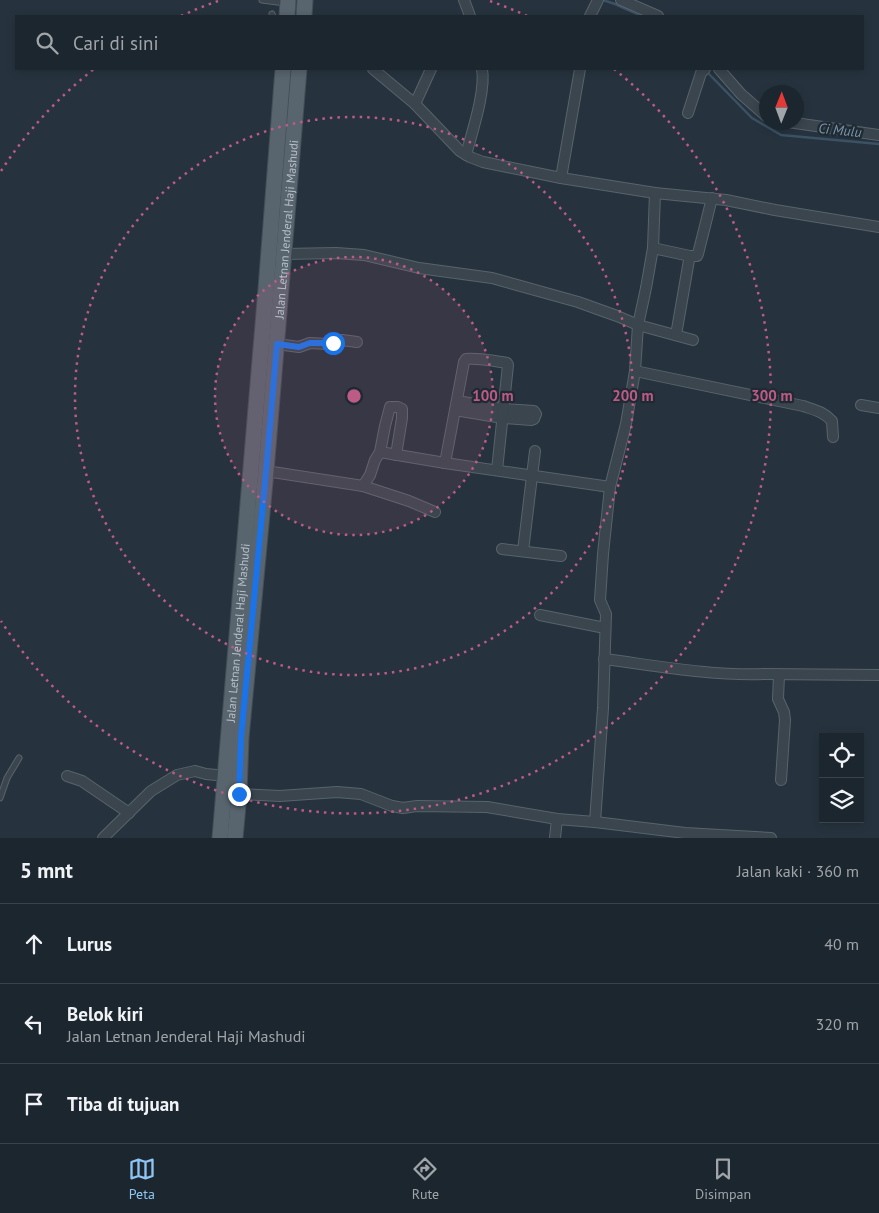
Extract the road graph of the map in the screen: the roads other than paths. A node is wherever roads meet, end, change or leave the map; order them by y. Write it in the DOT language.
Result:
graph roads {
  1 [pos="262,0"];
  2 [pos="305,0"];
  3 [pos="464,0"];
  4 [pos="598,0"];
  5 [pos="621,0"];
  6 [pos="282,10"];
  7 [pos="591,14"];
  8 [pos="304,15"];
  9 [pos="470,15"];
  10 [pos="656,15"];
  11 [pos="283,70"];
  12 [pos="299,70"];
  13 [pos="374,70"];
  14 [pos="431,70"];
  15 [pos="482,70"];
  16 [pos="580,70"];
  17 [pos="720,70"];
  18 [pos="703,71"];
  19 [pos="415,104"];
  20 [pos="759,110"];
  21 [pos="688,113"];
  22 [pos="804,124"];
  23 [pos="879,135"];
  24 [pos="466,154"];
  25 [pos="561,178"];
  26 [pos="655,192"];
  27 [pos="712,198"];
  28 [pos="879,227"];
  29 [pos="653,248"];
  30 [pos="284,254"];
  31 [pos="690,256"];
  32 [pos="638,325"];
  33 [pos="676,335"];
  34 [pos="694,340"];
  35 [pos="357,342"];
  36 [pos="277,344"];
  37 [pos="635,371"];
  38 [pos="861,405"];
  39 [pos="456,406"];
  40 [pos="879,408"];
  41 [pos="504,413"];
  42 [pos="833,437"];
  43 [pos="535,451"];
  44 [pos="380,452"];
  45 [pos="396,455"];
  46 [pos="445,463"];
  47 [pos="497,470"];
  48 [pos="266,472"];
  49 [pos="532,476"];
  50 [pos="362,486"];
  51 [pos="610,487"];
  52 [pos="435,512"];
  53 [pos="502,549"];
  54 [pos="523,551"];
  55 [pos="561,556"];
  56 [pos="540,615"];
  57 [pos="606,628"];
  58 [pos="604,659"];
  59 [pos="779,675"];
  60 [pos="879,675"];
  61 [pos="19,758"];
  62 [pos="67,776"];
  63 [pos="226,776"];
  64 [pos="781,780"];
  65 [pos="239,794"];
  66 [pos="0,798"];
  67 [pos="129,813"];
  68 [pos="557,819"];
  69 [pos="594,822"];
  70 [pos="743,837"];
  71 [pos="103,838"];
  72 [pos="220,838"];
  73 [pos="235,838"];
  74 [pos="555,838"];
  75 [pos="771,838"];
  1 -- 6 [label="lane"];
  2 -- 8 [label="main road"];
  3 -- 9 [label="street"];
  4 -- 7 [label="street"];
  5 -- 10 [label="street"];
  11 -- 63 [label="main road, Jalan Letnan Jenderal Haji Mashudi"];
  12 -- 30 [label="main road, Jalan Letnan Jenderal Haji Mashudi"];
  13 -- 19 [label="street"];
  14 -- 19 [label="street"];
  15 -- 24 [label="street"];
  16 -- 25 [label="street"];
  17 -- 20 [label="street"];
  18 -- 21 [label="street"];
  19 -- 24 [label="street"];
  22 -- 23 [label="street"];
  24 -- 25 [label="street"];
  25 -- 26 [label="street"];
  26 -- 27 [label="street"];
  26 -- 29 [label="street"];
  27 -- 28 [label="street"];
  27 -- 31 [label="street"];
  29 -- 31 [label="street"];
  29 -- 32 [label="street"];
  30 -- 32 [label="street"];
  30 -- 36 [label="main road, Jalan Letnan Jenderal Haji Mashudi"];
  31 -- 33 [label="street"];
  32 -- 33 [label="street"];
  32 -- 37 [label="street"];
  33 -- 34 [label="street"];
  35 -- 36 [label="street"];
  36 -- 48 [label="main road, Jalan Letnan Jenderal Haji Mashudi"];
  37 -- 42 [label="street"];
  37 -- 51 [label="street"];
  38 -- 40 [label="street"];
  39 -- 41 [label="street"];
  39 -- 41 [label="street"];
  39 -- 46 [label="street"];
  41 -- 47 [label="street"];
  43 -- 49 [label="street"];
  44 -- 45 [label="street"];
  44 -- 45 [label="street"];
  44 -- 50 [label="street"];
  45 -- 46 [label="street"];
  46 -- 47 [label="street"];
  47 -- 49 [label="street"];
  48 -- 50 [label="street"];
  48 -- 65 [label="main road, Jalan Letnan Jenderal Haji Mashudi"];
  49 -- 51 [label="street"];
  49 -- 54 [label="street"];
  50 -- 52 [label="street"];
  51 -- 57 [label="street"];
  53 -- 54 [label="street"];
  54 -- 55 [label="street"];
  56 -- 57 [label="street"];
  57 -- 58 [label="street"];
  58 -- 59 [label="street"];
  58 -- 69 [label="street"];
  59 -- 60 [label="street"];
  59 -- 64 [label="street"];
  61 -- 66 [label="lane"];
  62 -- 67 [label="street"];
  63 -- 67 [label="street"];
  63 -- 72 [label="main road, Jalan Letnan Jenderal Haji Mashudi"];
  65 -- 68 [label="street"];
  65 -- 73 [label="main road, Jalan Letnan Jenderal Haji Mashudi"];
  67 -- 71 [label="street"];
  68 -- 69 [label="street"];
  68 -- 74 [label="street"];
  69 -- 70 [label="street"];
  70 -- 75 [label="street"];
}
